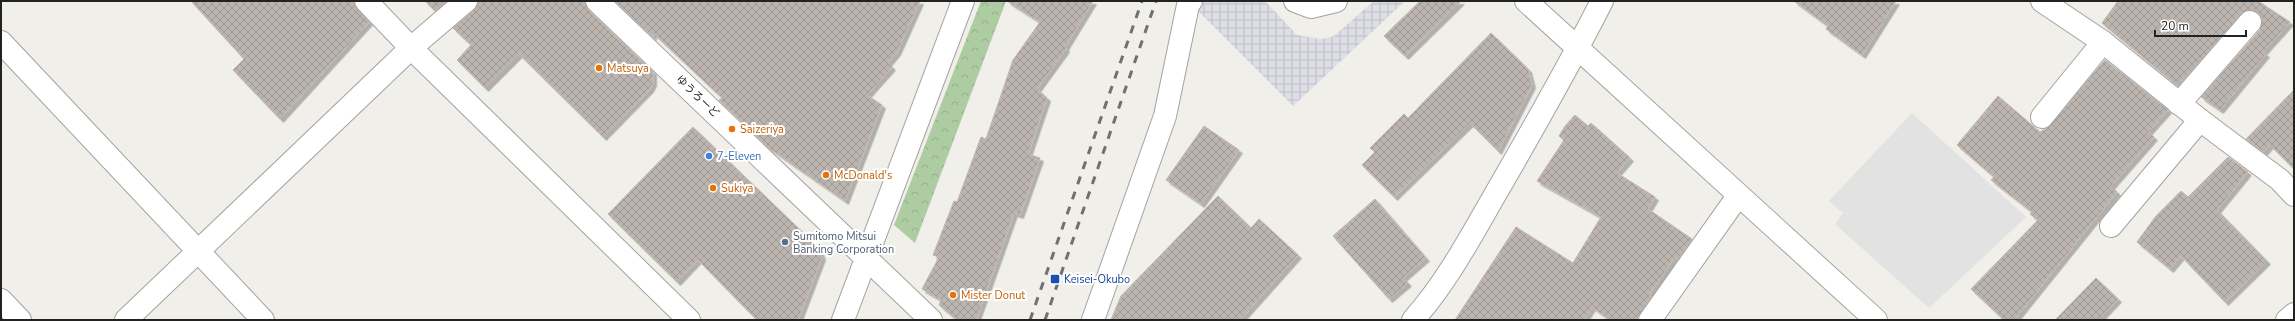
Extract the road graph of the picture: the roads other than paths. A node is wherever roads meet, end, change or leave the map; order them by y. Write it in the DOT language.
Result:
graph roads {
  1 [pos="366,1"];
  2 [pos="466,1"];
  3 [pos="597,1"];
  4 [pos="963,1"];
  5 [pos="1191,1"];
  6 [pos="1295,1"];
  7 [pos="1336,1"];
  8 [pos="1526,1"];
  9 [pos="1602,1"];
  10 [pos="2042,1"];
  11 [pos="2250,22"];
  12 [pos="1,42"];
  13 [pos="2103,42"];
  14 [pos="411,48"];
  15 [pos="1577,48"];
  16 [pos="2179,104"];
  17 [pos="2042,117"];
  18 [pos="2200,120"];
  19 [pos="2294,195"];
  20 [pos="1738,196"];
  21 [pos="2111,226"];
  22 [pos="199,251"];
  23 [pos="866,260"];
  24 [pos="1,300"];
  25 [pos="2294,314"];
  26 [pos="20,320"];
  27 [pos="126,320"];
  28 [pos="263,320"];
  29 [pos="689,320"];
  30 [pos="843,320"];
  31 [pos="931,320"];
  32 [pos="1093,320"];
  33 [pos="1413,320"];
  34 [pos="1650,320"];
  35 [pos="1876,320"];
  36 [pos="2287,320"];
  1 -- 14 [label="street"];
  2 -- 14 [label="street"];
  3 -- 23 [label="street, ゆうろーど"];
  4 -- 23 [label="street"];
  5 -- 32 [label="street"];
  6 -- 7 [label="street"];
  8 -- 15 [label="street"];
  9 -- 15 [label="street"];
  10 -- 13 [label="street"];
  11 -- 16 [label="street"];
  12 -- 22 [label="street"];
  13 -- 16 [label="street"];
  13 -- 17 [label="street"];
  14 -- 22 [label="street"];
  14 -- 29 [label="street"];
  15 -- 20 [label="street"];
  15 -- 33 [label="street"];
  16 -- 18 [label="street"];
  18 -- 19 [label="street"];
  18 -- 21 [label="street"];
  20 -- 34 [label="street"];
  20 -- 35 [label="street"];
  22 -- 27 [label="street"];
  22 -- 28 [label="street"];
  23 -- 30 [label="street"];
  23 -- 31 [label="street, ゆうろーど"];
  24 -- 26 [label="street"];
  25 -- 36 [label="street"];
}
